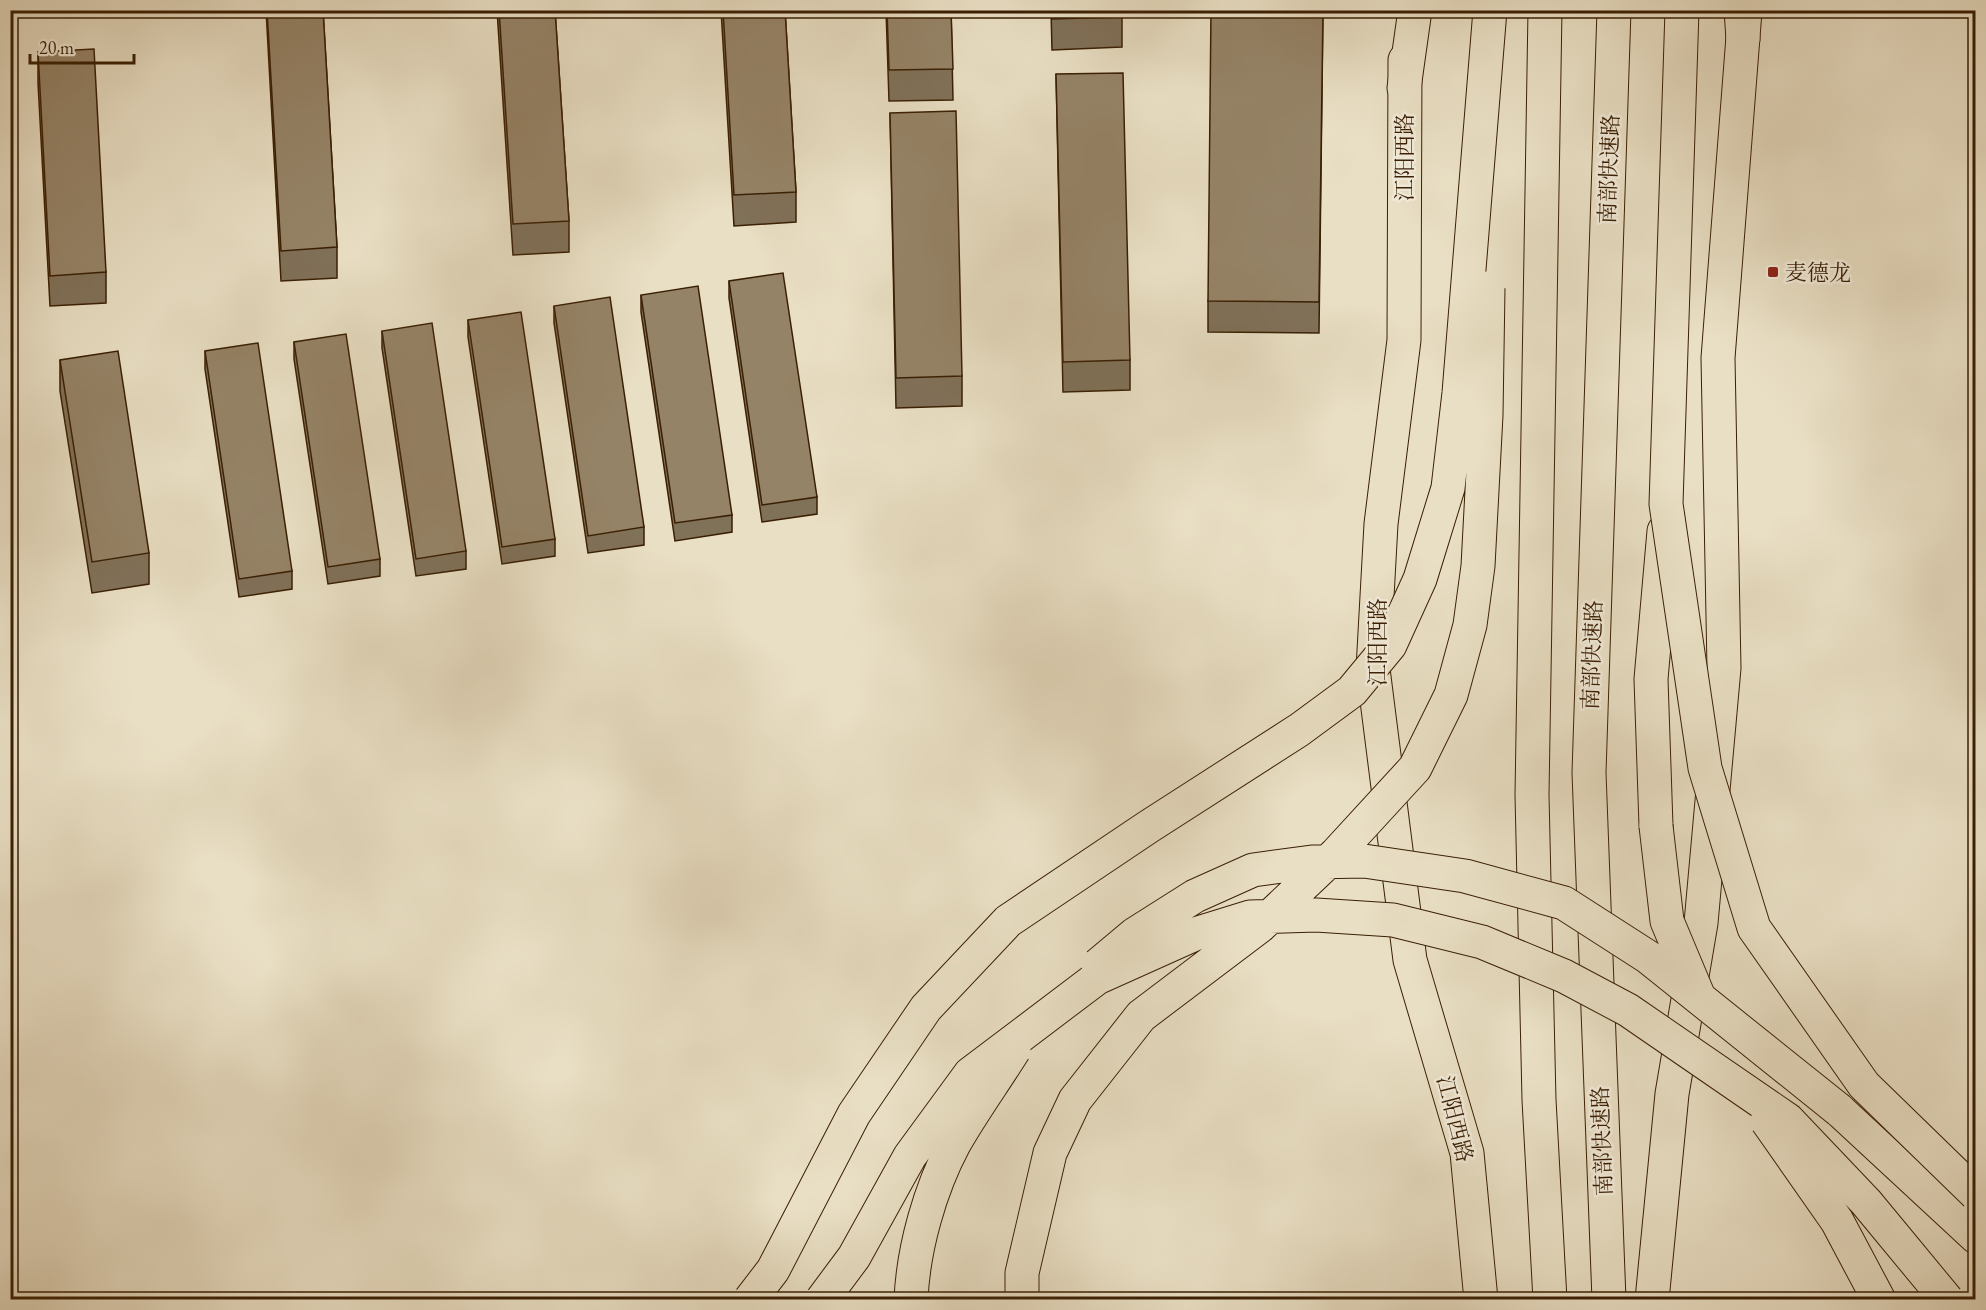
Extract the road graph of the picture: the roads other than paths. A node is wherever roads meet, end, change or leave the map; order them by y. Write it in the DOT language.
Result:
graph roads {
  1 [pos="1406,10"];
  2 [pos="1415,10"];
  3 [pos="1490,10"];
  4 [pos="1545,10"];
  5 [pos="1614,10"];
  6 [pos="1682,10"];
  7 [pos="1743,20"];
  8 [pos="1404,88"];
  9 [pos="1666,504"];
  10 [pos="1976,1194"];
  11 [pos="1976,1238"];
  12 [pos="750,1299"];
  13 [pos="822,1299"];
  14 [pos="911,1299"];
  15 [pos="1022,1299"];
  16 [pos="1481,1299"];
  17 [pos="1550,1299"];
  18 [pos="1609,1299"];
  19 [pos="1652,1299"];
  20 [pos="1879,1299"];
  21 [pos="1947,1299"];
  1 -- 8 [label="main road, 江阳西路"];
  2 -- 8 [label="main road"];
  3 -- 12 [label="main road, bridge"];
  3 -- 15 [label="main road, bridge"];
  4 -- 17 [label="main road, bridge"];
  5 -- 18 [label="main road, 南部快速路, bridge"];
  6 -- 9 [label="main road, bridge"];
  7 -- 19 [label="main road"];
  8 -- 16 [label="main road, 江阳西路"];
  9 -- 10 [label="main road, bridge"];
  9 -- 20 [label="main road, bridge"];
  11 -- 14 [label="main road, bridge"];
  13 -- 21 [label="main road, bridge"];
}
